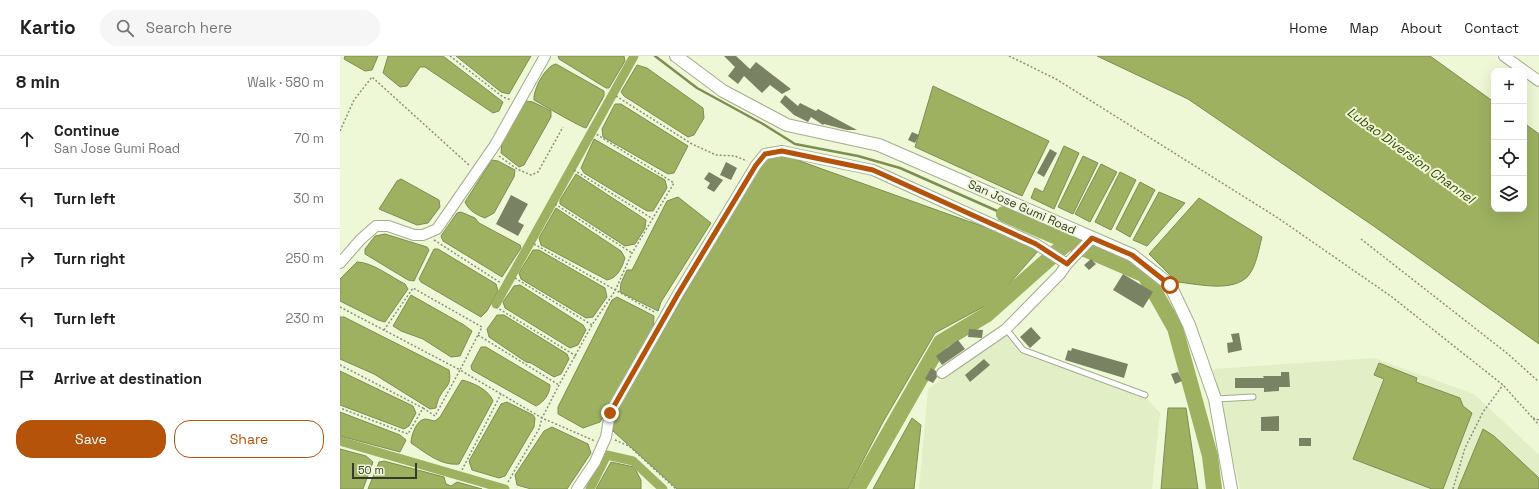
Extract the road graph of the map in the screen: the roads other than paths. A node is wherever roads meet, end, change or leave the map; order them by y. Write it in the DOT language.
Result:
graph roads {
  1 [pos="545,56"];
  2 [pos="676,56"];
  3 [pos="1504,56"];
  4 [pos="1539,81"];
  5 [pos="1092,238"];
  6 [pos="340,264"];
  7 [pos="1067,264"];
  8 [pos="1006,329"];
  9 [pos="942,373"];
  10 [pos="1145,395"];
  11 [pos="1253,397"];
  12 [pos="1215,399"];
  13 [pos="577,489"];
  14 [pos="1231,489"];
  1 -- 6 [label="street"];
  2 -- 5 [label="street, San Jose Gumi Road"];
  3 -- 4 [label="street"];
  5 -- 7 [label="street"];
  5 -- 12 [label="street, San Jose Gumi Road"];
  7 -- 8 [label="street"];
  7 -- 13 [label="street"];
  8 -- 9 [label="street"];
  8 -- 10 [label="lane"];
  11 -- 12 [label="lane"];
  12 -- 14 [label="street, San Jose Gumi Road"];
}
